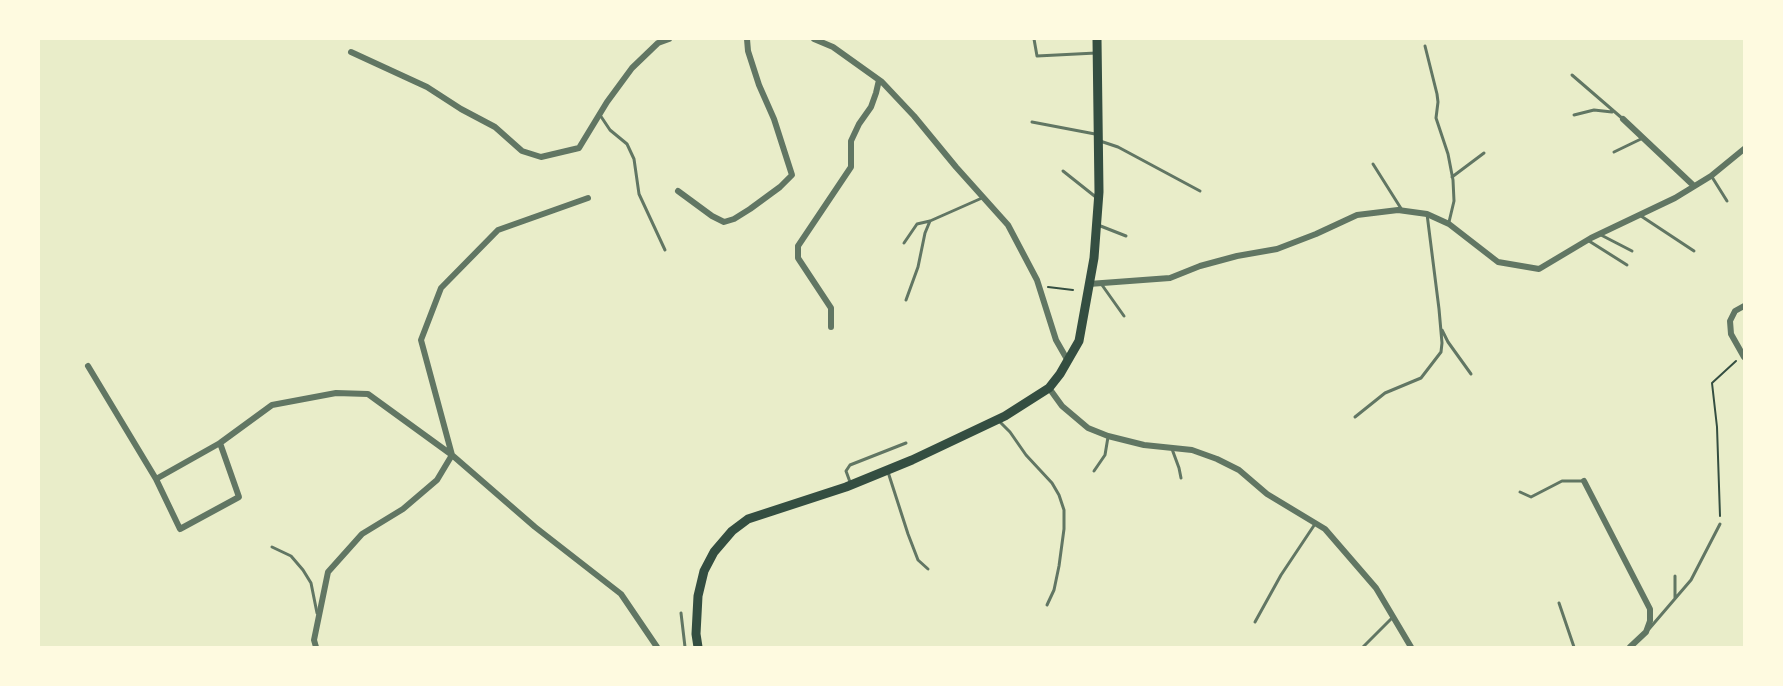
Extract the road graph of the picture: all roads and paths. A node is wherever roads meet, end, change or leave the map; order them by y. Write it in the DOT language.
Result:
graph roads {
  1 [pos="669,39"];
  2 [pos="747,39"];
  3 [pos="814,39"];
  4 [pos="837,39"];
  5 [pos="1034,39"];
  6 [pos="1097,39"];
  7 [pos="1425,46"];
  8 [pos="833,47"];
  9 [pos="351,52"];
  10 [pos="1097,53"];
  11 [pos="1572,75"];
  12 [pos="879,80"];
  13 [pos="1614,112"];
  14 [pos="600,115"];
  15 [pos="1574,115"];
  16 [pos="1623,119"];
  17 [pos="1032,122"];
  18 [pos="1099,138"];
  19 [pos="1643,138"];
  20 [pos="1744,149"];
  21 [pos="1614,152"];
  22 [pos="1484,153"];
  23 [pos="1373,164"];
  24 [pos="1063,171"];
  25 [pos="1711,176"];
  26 [pos="1452,177"];
  27 [pos="1694,186"];
  28 [pos="678,191"];
  29 [pos="1200,191"];
  30 [pos="983,197"];
  31 [pos="588,198"];
  32 [pos="1099,200"];
  33 [pos="1727,201"];
  34 [pos="1402,210"];
  35 [pos="1427,214"];
  36 [pos="1639,215"];
  37 [pos="930,221"];
  38 [pos="1097,224"];
  39 [pos="1449,224"];
  40 [pos="1599,234"];
  41 [pos="1125,236"];
  42 [pos="1588,240"];
  43 [pos="904,243"];
  44 [pos="665,250"];
  45 [pos="1632,251"];
  46 [pos="1694,251"];
  47 [pos="1626,266"];
  48 [pos="1101,283"];
  49 [pos="1089,284"];
  50 [pos="1044,286"];
  51 [pos="1073,290"];
  52 [pos="906,300"];
  53 [pos="1744,306"];
  54 [pos="1124,316"];
  55 [pos="1440,326"];
  56 [pos="831,327"];
  57 [pos="1743,356"];
  58 [pos="1068,361"];
  59 [pos="88,366"];
  60 [pos="1471,374"];
  61 [pos="1049,388"];
  62 [pos="1356,417"];
  63 [pos="998,419"];
  64 [pos="1108,436"];
  65 [pos="220,443"];
  66 [pos="906,443"];
  67 [pos="1171,447"];
  68 [pos="452,455"];
  69 [pos="888,470"];
  70 [pos="1094,471"];
  71 [pos="1181,478"];
  72 [pos="156,479"];
  73 [pos="1584,481"];
  74 [pos="851,485"];
  75 [pos="1520,492"];
  76 [pos="1316,523"];
  77 [pos="1720,524"];
  78 [pos="272,547"];
  79 [pos="928,569"];
  80 [pos="1675,576"];
  81 [pos="1675,598"];
  82 [pos="1559,603"];
  83 [pos="1047,605"];
  84 [pos="681,613"];
  85 [pos="1393,617"];
  86 [pos="319,620"];
  87 [pos="1255,622"];
  88 [pos="1646,632"];
  89 [pos="316,647"];
  90 [pos="657,647"];
  91 [pos="685,647"];
  92 [pos="698,647"];
  93 [pos="1363,647"];
  94 [pos="1411,647"];
  95 [pos="1574,647"];
  96 [pos="1630,647"];
  1 -- 14 [label="street"];
  2 -- 28 [label="street"];
  3 -- 8 [label="street"];
  4 -- 8 [label="street"];
  5 -- 10 [label="lane"];
  6 -- 10 [label="main road"];
  7 -- 26 [label="lane"];
  8 -- 12 [label="street"];
  9 -- 14 [label="street"];
  10 -- 18 [label="main road"];
  11 -- 13 [label="lane"];
  12 -- 30 [label="street"];
  12 -- 56 [label="street"];
  13 -- 15 [label="lane"];
  13 -- 16 [label="lane"];
  14 -- 44 [label="lane"];
  16 -- 19 [label="street"];
  17 -- 18 [label="lane"];
  18 -- 29 [label="lane"];
  18 -- 32 [label="main road"];
  19 -- 21 [label="lane"];
  19 -- 27 [label="street"];
  20 -- 25 [label="street"];
  22 -- 26 [label="lane"];
  23 -- 34 [label="lane"];
  24 -- 32 [label="lane"];
  25 -- 27 [label="street"];
  25 -- 33 [label="lane"];
  26 -- 39 [label="lane"];
  27 -- 36 [label="street"];
  30 -- 37 [label="lane"];
  30 -- 58 [label="street"];
  31 -- 68 [label="street"];
  32 -- 38 [label="main road"];
  34 -- 35 [label="street"];
  34 -- 48 [label="street"];
  35 -- 39 [label="street"];
  35 -- 55 [label="lane"];
  36 -- 40 [label="street"];
  36 -- 46 [label="lane"];
  37 -- 43 [label="lane"];
  37 -- 52 [label="lane"];
  38 -- 41 [label="lane"];
  38 -- 49 [label="main road"];
  39 -- 42 [label="street"];
  40 -- 42 [label="street"];
  40 -- 45 [label="lane"];
  42 -- 47 [label="lane"];
  48 -- 49 [label="street"];
  48 -- 54 [label="lane"];
  49 -- 58 [label="main road"];
  50 -- 51 [label="path"];
  53 -- 57 [label="street"];
  55 -- 60 [label="lane"];
  55 -- 62 [label="lane"];
  57 -- 77 [label="path"];
  58 -- 61 [label="main road"];
  59 -- 72 [label="street"];
  61 -- 63 [label="main road"];
  61 -- 64 [label="street"];
  63 -- 69 [label="main road"];
  63 -- 83 [label="lane"];
  64 -- 67 [label="street"];
  64 -- 70 [label="lane"];
  65 -- 68 [label="street"];
  65 -- 72 [label="street"];
  65 -- 72 [label="street"];
  66 -- 74 [label="lane"];
  67 -- 71 [label="lane"];
  67 -- 76 [label="street"];
  68 -- 86 [label="street"];
  68 -- 90 [label="street"];
  69 -- 74 [label="main road"];
  69 -- 79 [label="lane"];
  73 -- 75 [label="lane"];
  73 -- 88 [label="street"];
  74 -- 92 [label="main road"];
  76 -- 85 [label="street"];
  76 -- 87 [label="lane"];
  77 -- 81 [label="lane"];
  78 -- 86 [label="lane"];
  80 -- 81 [label="lane"];
  81 -- 88 [label="lane"];
  82 -- 95 [label="lane"];
  84 -- 91 [label="lane"];
  85 -- 93 [label="lane"];
  85 -- 94 [label="street"];
  86 -- 89 [label="street"];
  88 -- 96 [label="street"];
}
